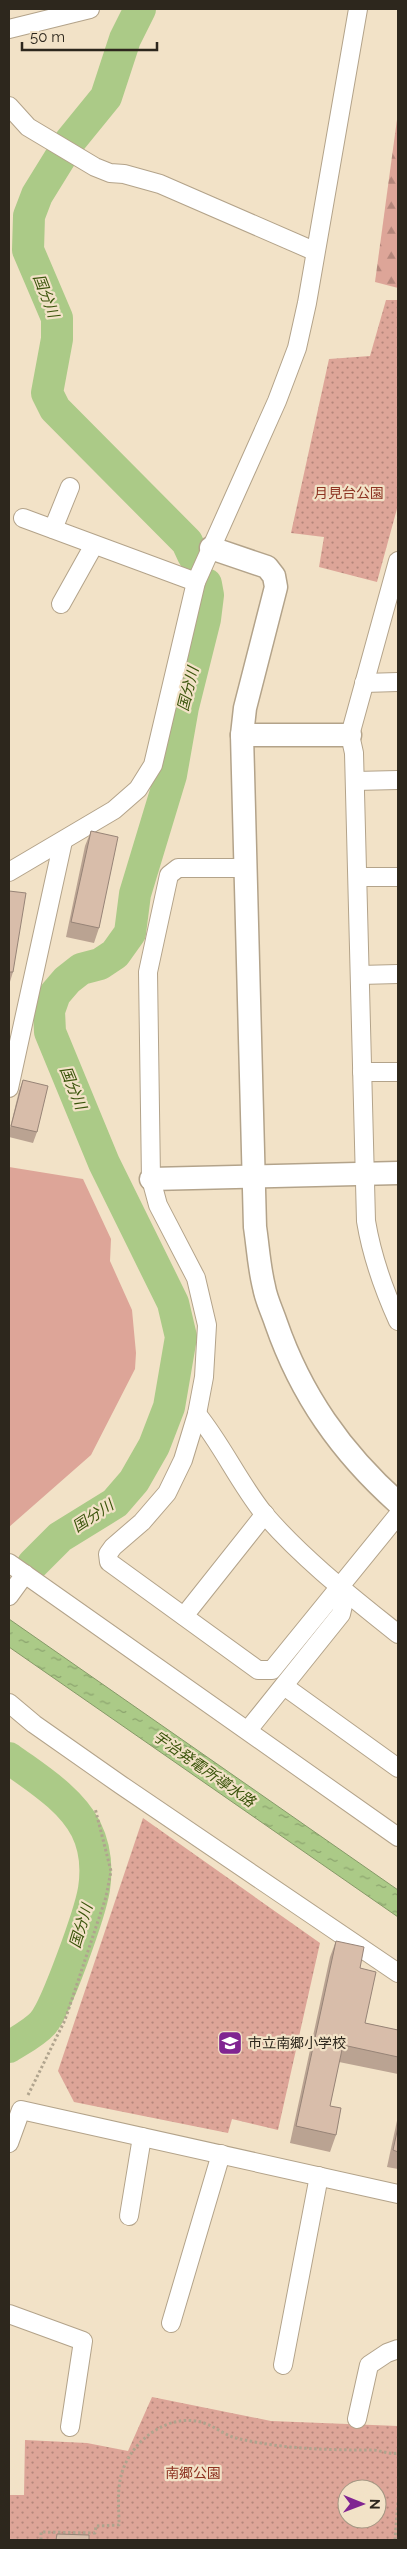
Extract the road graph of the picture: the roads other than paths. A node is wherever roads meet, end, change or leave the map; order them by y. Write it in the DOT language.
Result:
graph roads {
  1 [pos="90,9"];
  2 [pos="358,9"];
  3 [pos="9,29"];
  4 [pos="9,106"];
  5 [pos="314,251"];
  6 [pos="70,487"];
  7 [pos="23,518"];
  8 [pos="53,529"];
  9 [pos="94,545"];
  10 [pos="211,548"];
  11 [pos="398,561"];
  12 [pos="196,582"];
  13 [pos="395,586"];
  14 [pos="61,604"];
  15 [pos="398,682"];
  16 [pos="364,683"];
  17 [pos="350,734"];
  18 [pos="242,735"];
  19 [pos="398,780"];
  20 [pos="355,781"];
  21 [pos="63,841"];
  22 [pos="245,868"];
  23 [pos="9,872"];
  24 [pos="398,876"];
  25 [pos="358,877"];
  26 [pos="398,974"];
  27 [pos="360,975"];
  28 [pos="13,1045"];
  29 [pos="362,1072"];
  30 [pos="398,1072"];
  31 [pos="9,1088"];
  32 [pos="398,1173"];
  33 [pos="363,1174"];
  34 [pos="254,1177"];
  35 [pos="151,1180"];
  36 [pos="390,1284"];
  37 [pos="398,1321"];
  38 [pos="197,1414"];
  39 [pos="398,1503"];
  40 [pos="265,1514"];
  41 [pos="398,1516"];
  42 [pos="9,1563"];
  43 [pos="25,1574"];
  44 [pos="340,1587"];
  45 [pos="9,1596"];
  46 [pos="184,1616"];
  47 [pos="398,1634"];
  48 [pos="284,1686"];
  49 [pos="9,1702"];
  50 [pos="248,1730"];
  51 [pos="398,1768"];
  52 [pos="398,1837"];
  53 [pos="398,1973"];
  54 [pos="142,2136"];
  55 [pos="9,2143"];
  56 [pos="221,2154"];
  57 [pos="319,2176"];
  58 [pos="398,2194"];
  59 [pos="129,2216"];
  60 [pos="9,2314"];
  61 [pos="171,2323"];
  62 [pos="398,2349"];
  63 [pos="283,2365"];
  64 [pos="357,2419"];
  65 [pos="70,2427"];
  1 -- 3 [label="street"];
  2 -- 5 [label="street"];
  4 -- 5 [label="street"];
  5 -- 10 [label="street"];
  6 -- 8 [label="street"];
  7 -- 8 [label="street"];
  8 -- 9 [label="street"];
  9 -- 12 [label="street"];
  9 -- 14 [label="street"];
  10 -- 12 [label="street"];
  10 -- 18 [label="street"];
  11 -- 13 [label="street"];
  12 -- 21 [label="street"];
  13 -- 16 [label="street"];
  15 -- 16 [label="street"];
  16 -- 17 [label="street"];
  17 -- 18 [label="street"];
  17 -- 20 [label="street"];
  18 -- 22 [label="street"];
  19 -- 20 [label="street"];
  20 -- 25 [label="street"];
  21 -- 23 [label="street"];
  21 -- 28 [label="street"];
  22 -- 34 [label="street"];
  22 -- 35 [label="street"];
  24 -- 25 [label="street"];
  25 -- 27 [label="street"];
  26 -- 27 [label="street"];
  27 -- 29 [label="street"];
  28 -- 31 [label="street"];
  29 -- 30 [label="street"];
  29 -- 33 [label="street"];
  32 -- 33 [label="street"];
  33 -- 34 [label="street"];
  33 -- 36 [label="street"];
  34 -- 35 [label="street"];
  34 -- 39 [label="street"];
  35 -- 38 [label="street"];
  36 -- 37 [label="street"];
  38 -- 40 [label="street"];
  38 -- 46 [label="street"];
  40 -- 44 [label="street"];
  40 -- 46 [label="street"];
  41 -- 44 [label="street"];
  42 -- 43 [label="street"];
  43 -- 45 [label="street"];
  43 -- 50 [label="street"];
  44 -- 46 [label="street"];
  44 -- 47 [label="street"];
  44 -- 48 [label="street"];
  48 -- 50 [label="street"];
  48 -- 51 [label="street"];
  49 -- 53 [label="street"];
  50 -- 52 [label="street"];
  54 -- 55 [label="street"];
  54 -- 56 [label="street"];
  54 -- 59 [label="street"];
  56 -- 57 [label="street"];
  56 -- 61 [label="street"];
  57 -- 58 [label="street"];
  57 -- 63 [label="street"];
  60 -- 65 [label="street"];
  62 -- 64 [label="street"];
}
